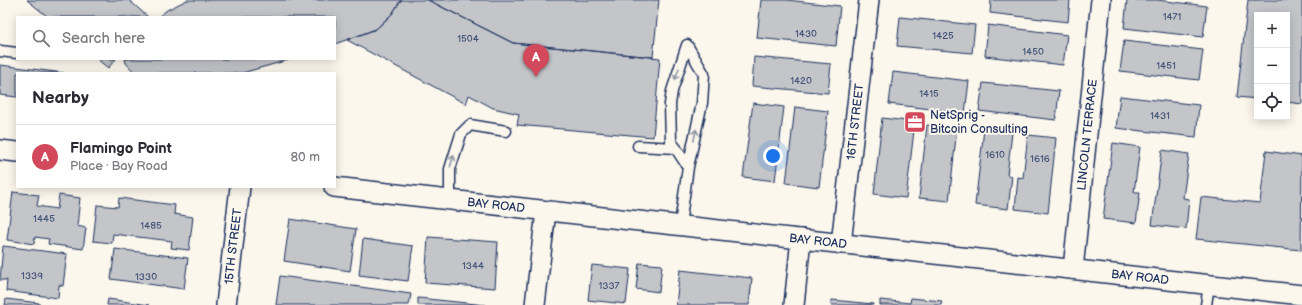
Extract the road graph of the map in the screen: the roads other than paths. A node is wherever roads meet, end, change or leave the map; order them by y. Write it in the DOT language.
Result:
graph roads {
  1 [pos="868,0"];
  2 [pos="1101,0"];
  3 [pos="0,51"];
  4 [pos="16,53"];
  5 [pos="506,131"];
  6 [pos="638,146"];
  7 [pos="676,148"];
  8 [pos="0,150"];
  9 [pos="16,152"];
  10 [pos="688,167"];
  11 [pos="336,187"];
  12 [pos="240,188"];
  13 [pos="450,200"];
  14 [pos="546,211"];
  15 [pos="680,225"];
  16 [pos="801,239"];
  17 [pos="841,244"];
  18 [pos="1073,269"];
  19 [pos="1209,285"];
  20 [pos="1302,295"];
  21 [pos="226,305"];
  22 [pos="535,305"];
  23 [pos="794,305"];
  24 [pos="1206,305"];
  1 -- 17 [label="street, 16TH STREET"];
  2 -- 18 [label="street, LINCOLN TERRACE"];
  3 -- 4 [label="lane"];
  13 -- 5 [label="lane, one-way"];
  6 -- 7 [label="lane"];
  7 -- 10 [label="lane"];
  10 -- 7 [label="lane, one-way"];
  8 -- 9 [label="street"];
  10 -- 15 [label="lane"];
  11 -- 13 [label="street, BAY ROAD"];
  12 -- 21 [label="street, 15TH STREET"];
  13 -- 14 [label="street, BAY ROAD"];
  14 -- 15 [label="street, BAY ROAD"];
  14 -- 22 [label="street"];
  15 -- 16 [label="street, BAY ROAD"];
  16 -- 17 [label="street, BAY ROAD"];
  16 -- 23 [label="street"];
  17 -- 18 [label="street, BAY ROAD"];
  18 -- 19 [label="street, BAY ROAD"];
  19 -- 20 [label="street, BAY ROAD"];
  19 -- 24 [label="lane"];
}
